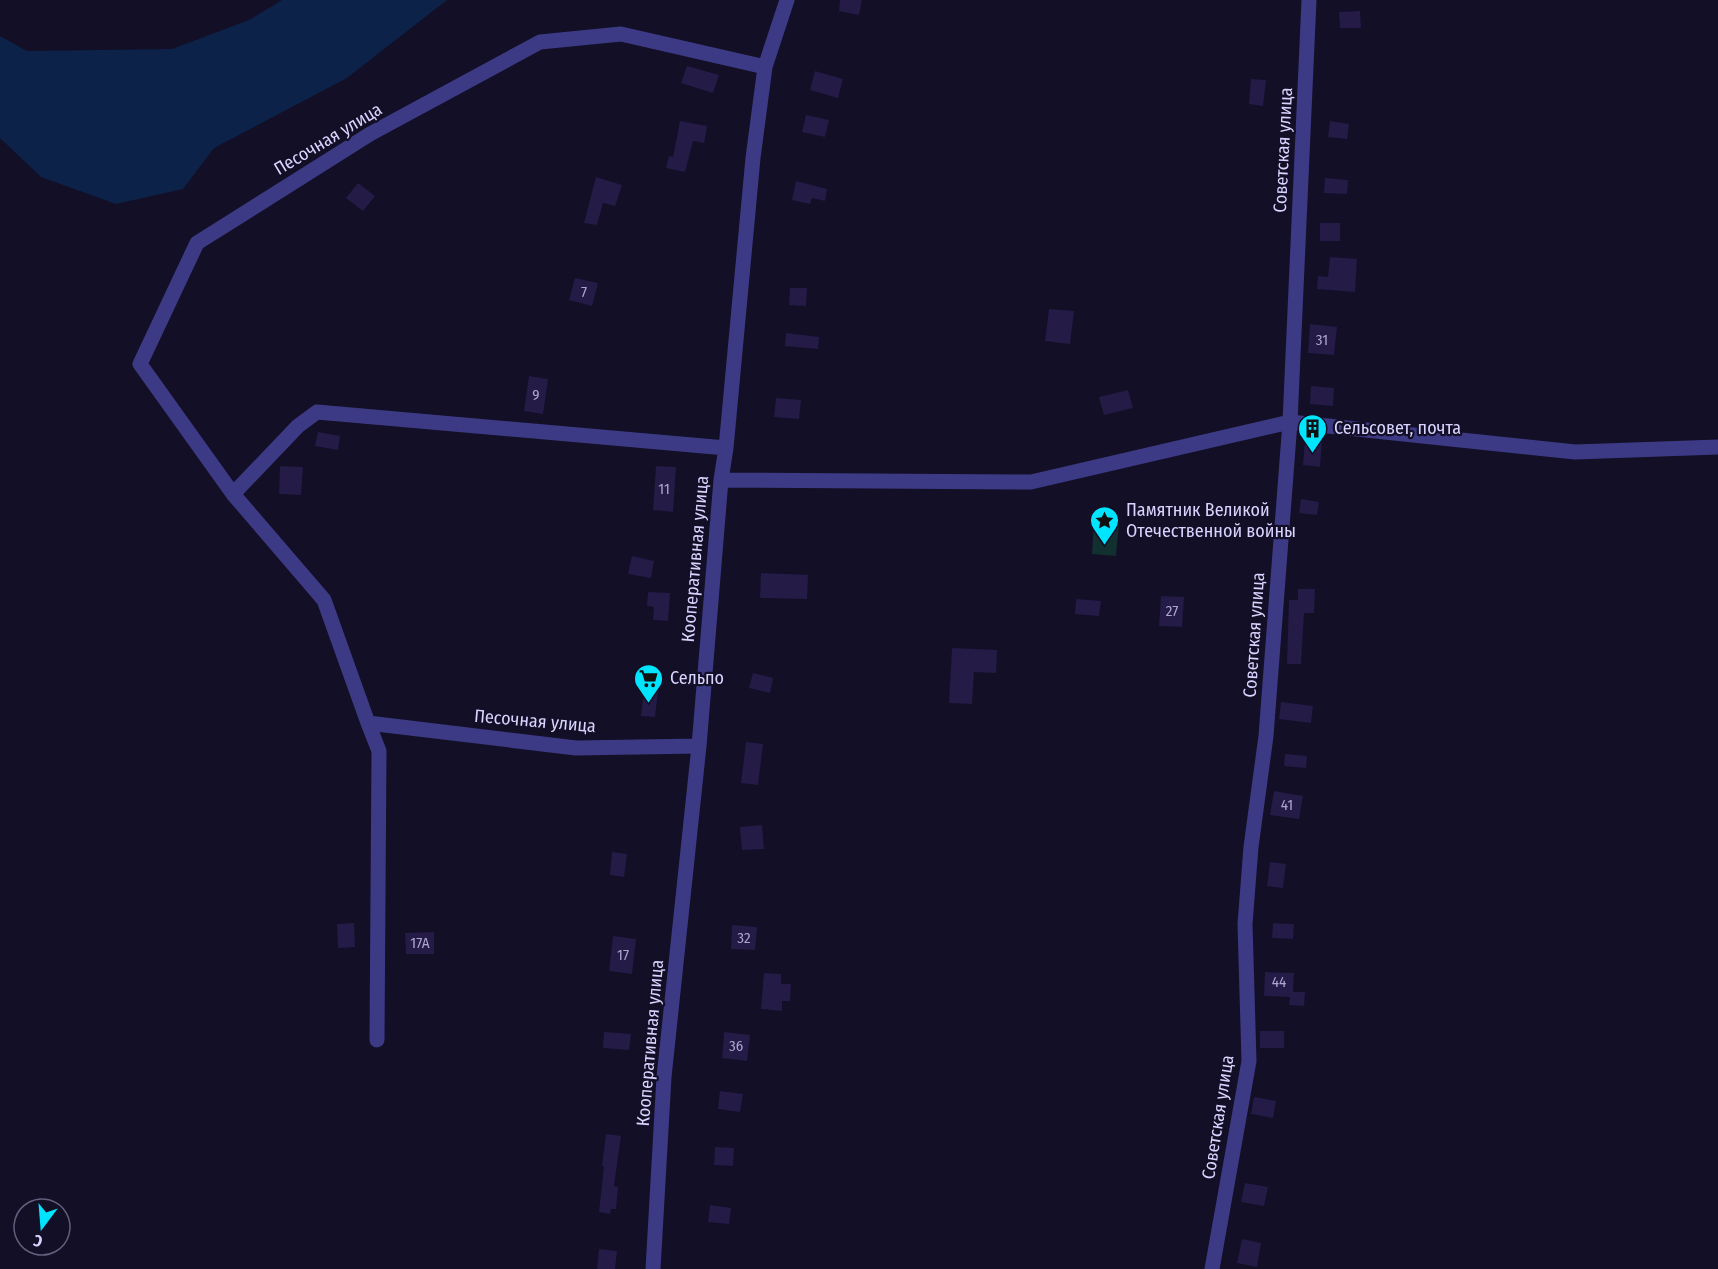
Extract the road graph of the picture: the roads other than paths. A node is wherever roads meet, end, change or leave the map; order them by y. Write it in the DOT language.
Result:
graph roads {
  1 [pos="787,0"];
  2 [pos="1309,0"];
  3 [pos="765,67"];
  4 [pos="1290,422"];
  5 [pos="1718,447"];
  6 [pos="726,448"];
  7 [pos="721,480"];
  8 [pos="233,494"];
  9 [pos="368,723"];
  10 [pos="699,746"];
  11 [pos="377,1040"];
  12 [pos="653,1269"];
  13 [pos="1212,1269"];
  1 -- 3 [label="street, Кооперативная улица"];
  2 -- 4 [label="street, Советская улица"];
  3 -- 6 [label="street, Кооперативная улица"];
  3 -- 8 [label="street, Песочная улица"];
  4 -- 5 [label="street"];
  4 -- 7 [label="street"];
  4 -- 13 [label="street, Советская улица"];
  6 -- 7 [label="street, Кооперативная улица"];
  6 -- 8 [label="street"];
  7 -- 10 [label="street, Кооперативная улица"];
  8 -- 9 [label="street, Песочная улица"];
  9 -- 10 [label="street, Песочная улица"];
  9 -- 11 [label="street, Песочная улица"];
  10 -- 12 [label="street, Кооперативная улица"];
}
